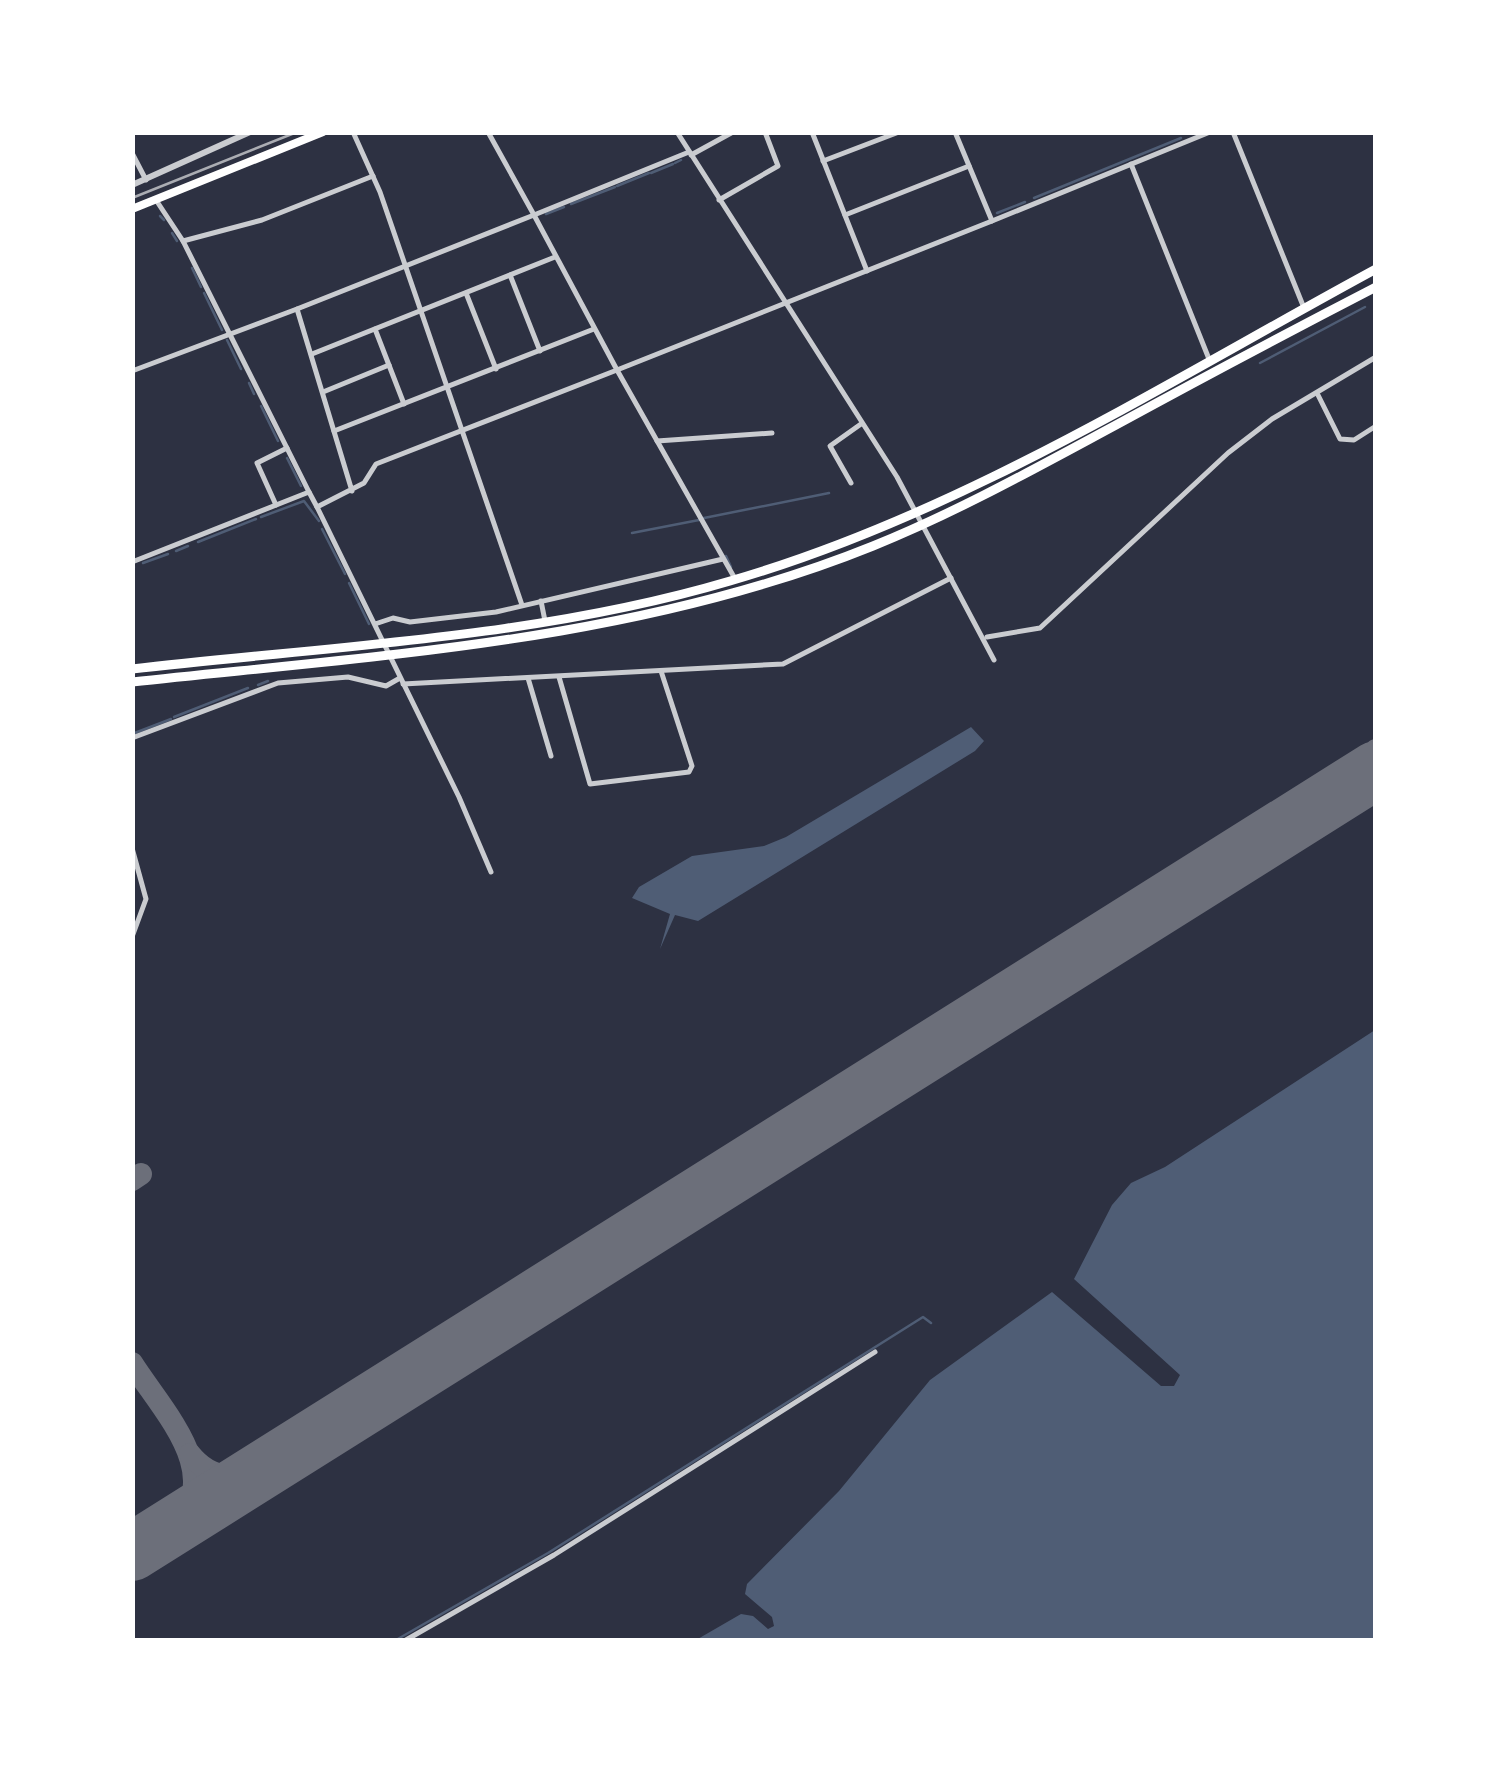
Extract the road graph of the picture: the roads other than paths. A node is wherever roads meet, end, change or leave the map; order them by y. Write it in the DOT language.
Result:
graph roads {
  1 [pos="250,132"];
  2 [pos="324,132"];
  3 [pos="353,132"];
  4 [pos="488,132"];
  5 [pos="677,132"];
  6 [pos="732,132"];
  7 [pos="765,132"];
  8 [pos="812,132"];
  9 [pos="899,132"];
  10 [pos="956,132"];
  11 [pos="1210,132"];
  12 [pos="1232,132"];
  13 [pos="132,152"];
  14 [pos="690,153"];
  15 [pos="823,161"];
  16 [pos="1131,164"];
  17 [pos="970,166"];
  18 [pos="373,176"];
  19 [pos="146,180"];
  20 [pos="132,185"];
  21 [pos="156,200"];
  22 [pos="719,200"];
  23 [pos="132,209"];
  24 [pos="534,215"];
  25 [pos="845,215"];
  26 [pos="992,221"];
  27 [pos="184,241"];
  28 [pos="555,257"];
  29 [pos="405,268"];
  30 [pos="1376,269"];
  31 [pos="867,270"];
  32 [pos="510,275"];
  33 [pos="1376,286"];
  34 [pos="466,293"];
  35 [pos="786,304"];
  36 [pos="1304,308"];
  37 [pos="297,309"];
  38 [pos="421,311"];
  39 [pos="375,329"];
  40 [pos="594,329"];
  41 [pos="228,334"];
  42 [pos="540,351"];
  43 [pos="312,354"];
  44 [pos="1376,357"];
  45 [pos="1209,359"];
  46 [pos="389,365"];
  47 [pos="496,369"];
  48 [pos="617,370"];
  49 [pos="132,371"];
  50 [pos="446,389"];
  51 [pos="323,392"];
  52 [pos="1318,395"];
  53 [pos="404,404"];
  54 [pos="861,424"];
  55 [pos="1376,426"];
  56 [pos="334,431"];
  57 [pos="462,431"];
  58 [pos="772,434"];
  59 [pos="657,441"];
  60 [pos="287,448"];
  61 [pos="851,484"];
  62 [pos="352,491"];
  63 [pos="310,492"];
  64 [pos="276,505"];
  65 [pos="318,506"];
  66 [pos="915,512"];
  67 [pos="922,525"];
  68 [pos="723,558"];
  69 [pos="132,562"];
  70 [pos="951,578"];
  71 [pos="735,580"];
  72 [pos="541,600"];
  73 [pos="522,605"];
  74 [pos="545,622"];
  75 [pos="375,624"];
  76 [pos="986,637"];
  77 [pos="384,640"];
  78 [pos="390,655"];
  79 [pos="994,660"];
  80 [pos="132,668"];
  81 [pos="661,671"];
  82 [pos="558,676"];
  83 [pos="528,678"];
  84 [pos="402,681"];
  85 [pos="132,682"];
  86 [pos="132,738"];
  87 [pos="551,756"];
  88 [pos="132,848"];
  89 [pos="491,872"];
  90 [pos="132,937"];
  91 [pos="874,1352"];
  92 [pos="406,1640"];
  1 -- 19 [label="street"];
  2 -- 21 [label="main road"];
  3 -- 18 [label="street"];
  4 -- 24 [label="street"];
  5 -- 14 [label="street"];
  6 -- 14 [label="street"];
  7 -- 22 [label="street"];
  8 -- 15 [label="street"];
  9 -- 15 [label="street"];
  10 -- 17 [label="street"];
  11 -- 16 [label="street"];
  12 -- 36 [label="street"];
  13 -- 19 [label="street"];
  14 -- 22 [label="street"];
  14 -- 24 [label="street"];
  15 -- 25 [label="street"];
  16 -- 26 [label="street"];
  16 -- 45 [label="street"];
  17 -- 25 [label="street"];
  17 -- 26 [label="street"];
  18 -- 27 [label="street"];
  18 -- 29 [label="street"];
  19 -- 20 [label="street"];
  21 -- 23 [label="main road"];
  21 -- 27 [label="street"];
  22 -- 35 [label="street"];
  24 -- 28 [label="street"];
  24 -- 29 [label="street"];
  25 -- 31 [label="street"];
  26 -- 31 [label="street"];
  27 -- 41 [label="street"];
  28 -- 32 [label="street"];
  28 -- 40 [label="street"];
  29 -- 37 [label="street"];
  29 -- 38 [label="street"];
  30 -- 36 [label="highway"];
  31 -- 35 [label="street"];
  32 -- 34 [label="street"];
  32 -- 42 [label="street"];
  33 -- 67 [label="highway"];
  34 -- 38 [label="street"];
  34 -- 47 [label="street"];
  35 -- 48 [label="street"];
  35 -- 54 [label="street"];
  36 -- 45 [label="highway"];
  37 -- 41 [label="street"];
  37 -- 43 [label="street"];
  38 -- 39 [label="street"];
  38 -- 50 [label="street"];
  39 -- 43 [label="street"];
  39 -- 46 [label="street"];
  40 -- 42 [label="street"];
  40 -- 48 [label="street"];
  41 -- 49 [label="street"];
  41 -- 60 [label="street"];
  42 -- 47 [label="street"];
  43 -- 51 [label="street"];
  44 -- 52 [label="street"];
  45 -- 66 [label="highway"];
  46 -- 51 [label="street"];
  46 -- 53 [label="street"];
  47 -- 50 [label="street"];
  48 -- 57 [label="street"];
  48 -- 59 [label="street"];
  50 -- 53 [label="street"];
  50 -- 57 [label="street"];
  51 -- 56 [label="street"];
  52 -- 55 [label="street"];
  52 -- 76 [label="street"];
  53 -- 56 [label="street"];
  54 -- 61 [label="street"];
  54 -- 66 [label="street"];
  56 -- 62 [label="street"];
  57 -- 62 [label="street"];
  57 -- 73 [label="street"];
  58 -- 59 [label="street"];
  59 -- 68 [label="street"];
  60 -- 63 [label="street"];
  60 -- 64 [label="street"];
  62 -- 65 [label="street"];
  63 -- 64 [label="street"];
  63 -- 65 [label="street"];
  64 -- 69 [label="street"];
  65 -- 75 [label="street"];
  66 -- 67 [label="street"];
  66 -- 71 [label="highway"];
  67 -- 70 [label="street"];
  67 -- 78 [label="highway"];
  68 -- 71 [label="street"];
  68 -- 72 [label="street"];
  70 -- 76 [label="street"];
  70 -- 81 [label="street"];
  71 -- 74 [label="highway"];
  72 -- 73 [label="street"];
  72 -- 74 [label="street"];
  73 -- 75 [label="street"];
  74 -- 77 [label="highway"];
  75 -- 77 [label="street"];
  76 -- 79 [label="street"];
  77 -- 78 [label="street"];
  77 -- 80 [label="highway"];
  78 -- 84 [label="street"];
  78 -- 85 [label="highway"];
  81 -- 82 [label="street"];
  81 -- 82 [label="street"];
  82 -- 83 [label="street"];
  83 -- 84 [label="street"];
  83 -- 87 [label="street"];
  84 -- 86 [label="street"];
  84 -- 89 [label="street"];
  88 -- 90 [label="street"];
  91 -- 92 [label="street"];
}
